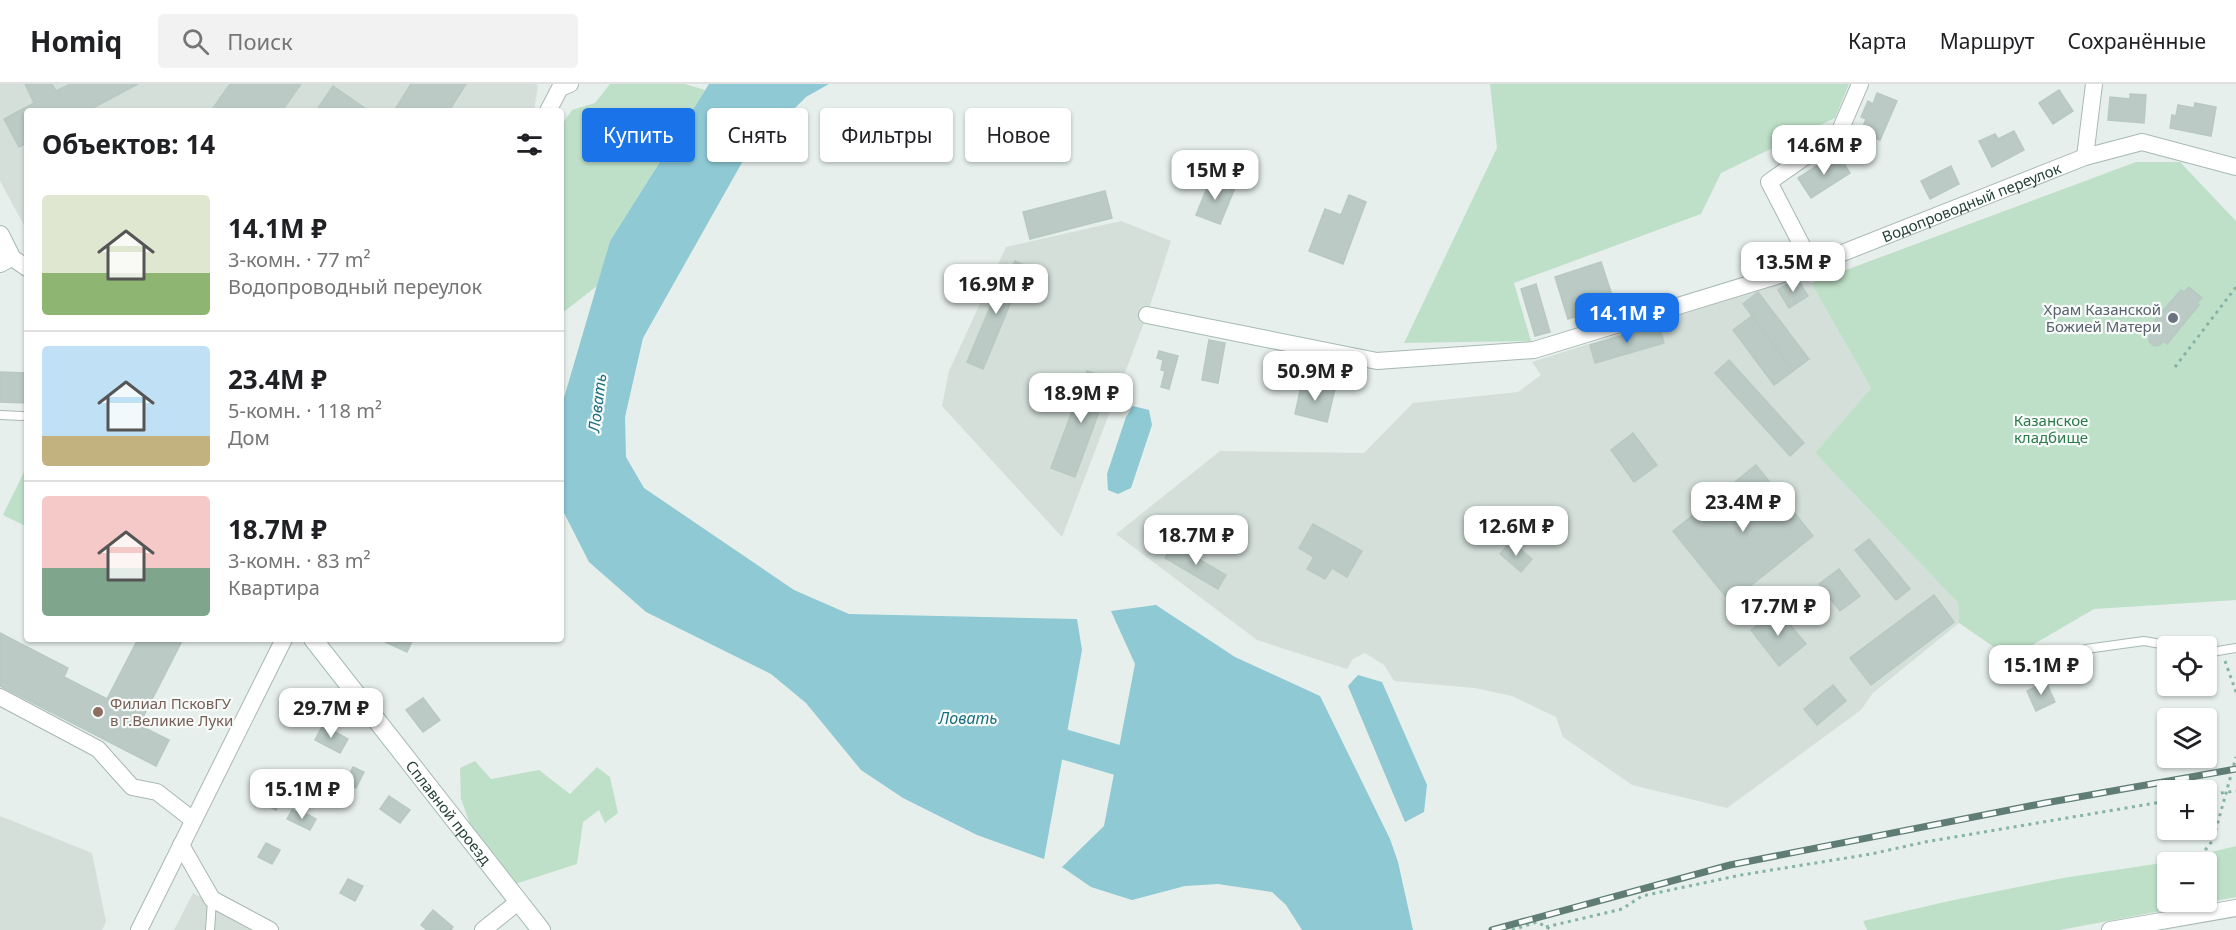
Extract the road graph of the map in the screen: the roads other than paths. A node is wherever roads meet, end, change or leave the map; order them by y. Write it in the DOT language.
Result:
graph roads {
  1 [pos="1860,84"];
  2 [pos="2094,84"];
  3 [pos="561,85"];
  4 [pos="550,108"];
  5 [pos="2085,157"];
  6 [pos="2236,167"];
  7 [pos="0,235"];
  8 [pos="6,260"];
  9 [pos="1812,265"];
  10 [pos="24,267"];
  11 [pos="1146,315"];
  12 [pos="0,416"];
  13 [pos="22,416"];
  14 [pos="282,642"];
  15 [pos="315,642"];
  16 [pos="2157,643"];
  17 [pos="2236,648"];
  18 [pos="2217,652"];
  19 [pos="2025,669"];
  20 [pos="0,697"];
  21 [pos="193,820"];
  22 [pos="181,845"];
  23 [pos="212,899"];
  24 [pos="518,902"];
  25 [pos="2236,908"];
  26 [pos="139,930"];
  27 [pos="210,930"];
  28 [pos="270,930"];
  29 [pos="483,930"];
  30 [pos="541,930"];
  31 [pos="2110,930"];
  1 -- 9 [label="street"];
  2 -- 5 [label="street"];
  3 -- 4 [label="street"];
  5 -- 6 [label="street, Водопроводный переулок"];
  5 -- 9 [label="street, Водопроводный переулок"];
  7 -- 8 [label="street"];
  8 -- 10 [label="street"];
  9 -- 11 [label="street, Водопроводный переулок"];
  12 -- 13 [label="lane"];
  14 -- 21 [label="street"];
  15 -- 24 [label="street, Сплавной проезд"];
  16 -- 19 [label="lane"];
  17 -- 18 [label="lane"];
  20 -- 21 [label="street"];
  21 -- 22 [label="street"];
  22 -- 23 [label="street"];
  22 -- 26 [label="street"];
  23 -- 27 [label="lane"];
  23 -- 28 [label="street"];
  24 -- 29 [label="street"];
  24 -- 30 [label="street, Сплавной проезд"];
  25 -- 31 [label="street"];
}
